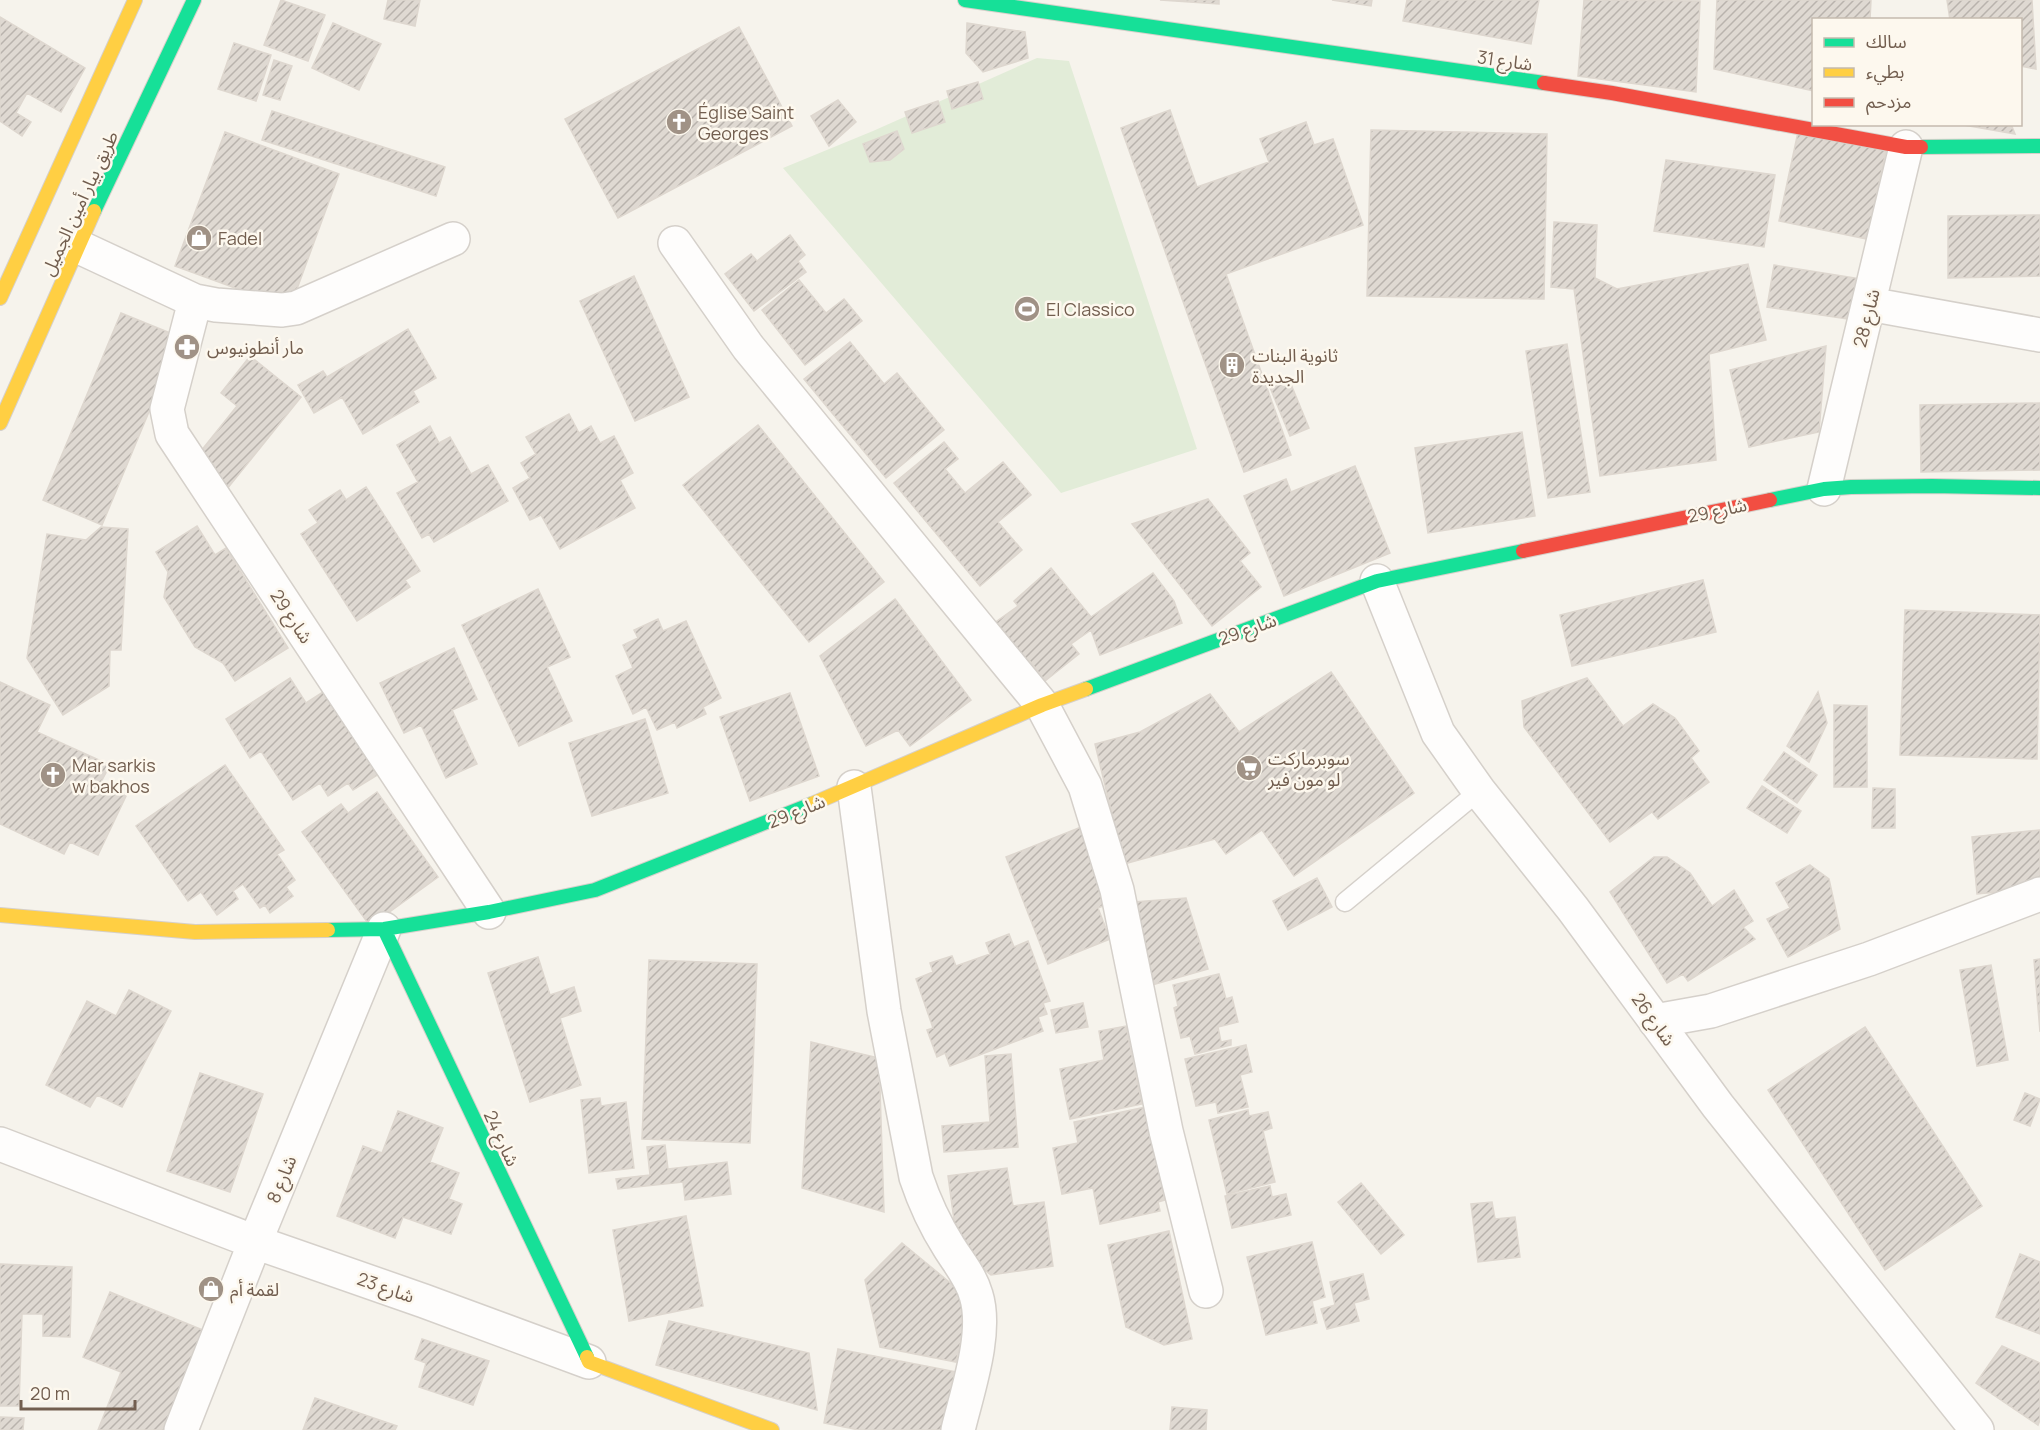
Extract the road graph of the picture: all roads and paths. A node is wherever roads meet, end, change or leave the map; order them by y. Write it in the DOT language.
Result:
graph roads {
  1 [pos="135,0"];
  2 [pos="194,0"];
  3 [pos="965,0"];
  4 [pos="2040,146"];
  5 [pos="1906,147"];
  6 [pos="453,239"];
  7 [pos="675,243"];
  8 [pos="77,246"];
  9 [pos="0,298"];
  10 [pos="195,301"];
  11 [pos="1869,304"];
  12 [pos="2040,335"];
  13 [pos="0,423"];
  14 [pos="2040,488"];
  15 [pos="1824,489"];
  16 [pos="1377,581"];
  17 [pos="1042,705"];
  18 [pos="854,787"];
  19 [pos="1479,791"];
  20 [pos="2040,894"];
  21 [pos="1345,902"];
  22 [pos="489,912"];
  23 [pos="0,915"];
  24 [pos="384,929"];
  25 [pos="1655,1021"];
  26 [pos="0,1144"];
  27 [pos="255,1242"];
  28 [pos="1206,1291"];
  29 [pos="589,1362"];
  30 [pos="181,1430"];
  31 [pos="772,1430"];
  32 [pos="958,1430"];
  33 [pos="1977,1430"];
  1 -- 9 [label="street, طريق بيار أمين الجميل"];
  2 -- 8 [label="street, طريق بيار أمين الجميل"];
  3 -- 5 [label="street, شارع 31"];
  4 -- 5 [label="street, شارع 31"];
  5 -- 11 [label="street, شارع 28"];
  6 -- 10 [label="street"];
  7 -- 17 [label="street"];
  8 -- 10 [label="street"];
  8 -- 13 [label="street, طريق بيار أمين الجميل"];
  10 -- 22 [label="street, شارع 29"];
  11 -- 12 [label="street"];
  11 -- 15 [label="street, شارع 28"];
  14 -- 15 [label="street, شارع 29"];
  15 -- 16 [label="street, شارع 29"];
  16 -- 17 [label="street, شارع 29"];
  16 -- 19 [label="street, شارع 26"];
  17 -- 18 [label="street, شارع 29"];
  17 -- 28 [label="street"];
  18 -- 22 [label="street, شارع 29"];
  18 -- 32 [label="street"];
  19 -- 21 [label="lane"];
  19 -- 25 [label="street, شارع 26"];
  20 -- 25 [label="street"];
  22 -- 24 [label="street, شارع 29"];
  23 -- 24 [label="street, شارع 29"];
  24 -- 27 [label="street, شارع 8"];
  24 -- 29 [label="street, شارع 24"];
  25 -- 33 [label="street, شارع 26"];
  26 -- 27 [label="street, شارع 23"];
  27 -- 29 [label="street, شارع 23"];
  27 -- 30 [label="street, شارع 8"];
  29 -- 31 [label="street, شارع 23"];
}
